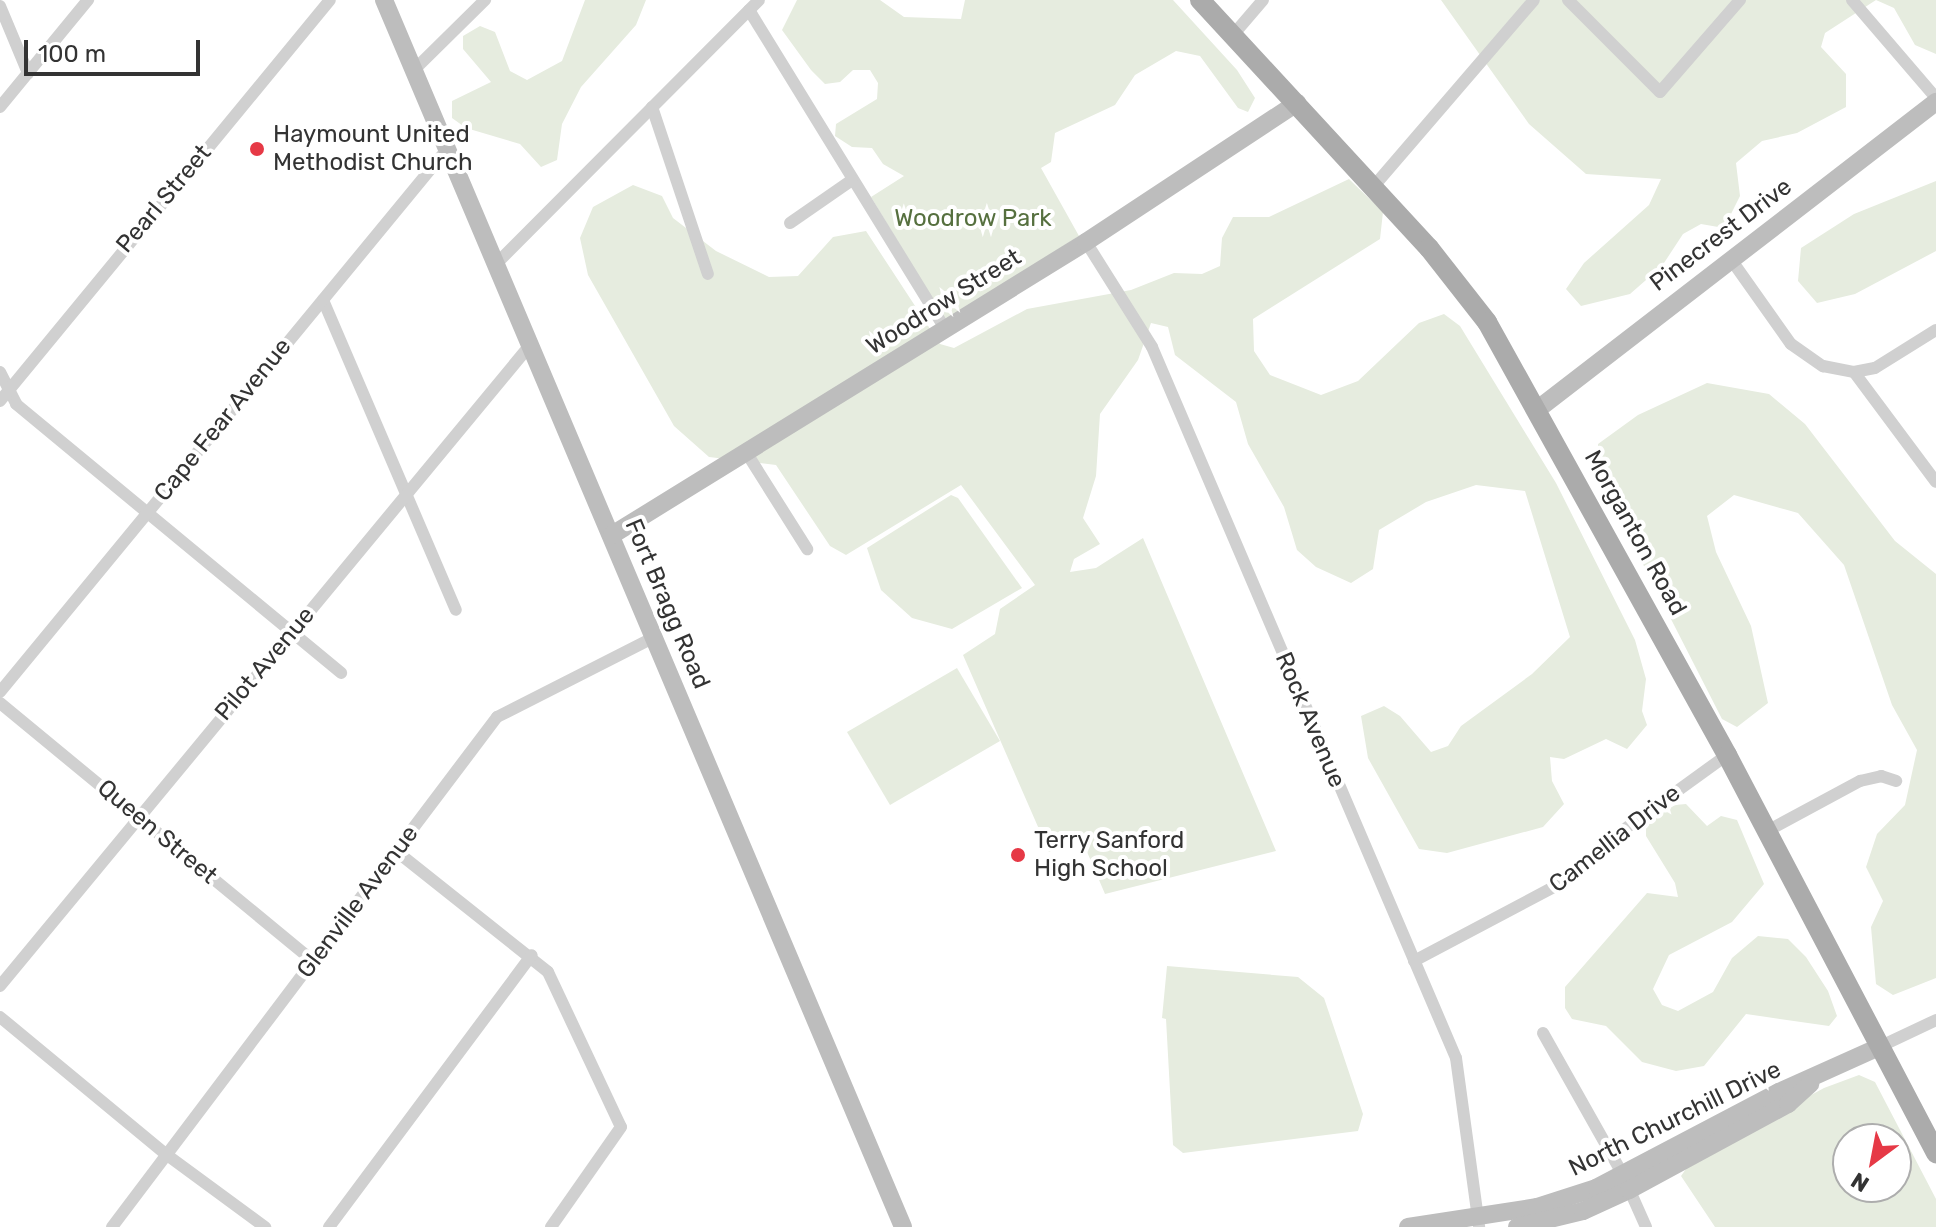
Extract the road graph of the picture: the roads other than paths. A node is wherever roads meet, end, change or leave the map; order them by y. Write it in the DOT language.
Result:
graph roads {
  1 [pos="88,0"];
  2 [pos="330,0"];
  3 [pos="384,0"];
  4 [pos="485,0"];
  5 [pos="759,0"];
  6 [pos="1200,0"];
  7 [pos="1263,0"];
  8 [pos="1534,0"];
  9 [pos="1568,0"];
  10 [pos="1740,0"];
  11 [pos="1852,0"];
  12 [pos="0,6"];
  13 [pos="749,10"];
  14 [pos="1233,35"];
  15 [pos="414,70"];
  16 [pos="28,73"];
  17 [pos="1936,100"];
  18 [pos="1297,103"];
  19 [pos="0,107"];
  20 [pos="652,107"];
  21 [pos="448,148"];
  22 [pos="852,180"];
  23 [pos="1374,186"];
  24 [pos="790,223"];
  25 [pos="1086,242"];
  26 [pos="1730,258"];
  27 [pos="497,263"];
  28 [pos="708,274"];
  29 [pos="323,300"];
  30 [pos="945,329"];
  31 [pos="1936,330"];
  32 [pos="531,344"];
  33 [pos="0,372"];
  34 [pos="1854,372"];
  35 [pos="10,388"];
  36 [pos="0,401"];
  37 [pos="1538,409"];
  38 [pos="746,452"];
  39 [pos="1936,482"];
  40 [pos="406,494"];
  41 [pos="147,512"];
  42 [pos="612,535"];
  43 [pos="807,549"];
  44 [pos="456,610"];
  45 [pos="291,632"];
  46 [pos="655,637"];
  47 [pos="341,673"];
  48 [pos="0,692"];
  49 [pos="0,703"];
  50 [pos="1727,755"];
  51 [pos="1896,781"];
  52 [pos="138,817"];
  53 [pos="1767,831"];
  54 [pos="396,851"];
  55 [pos="532,955"];
  56 [pos="1414,961"];
  57 [pos="314,962"];
  58 [pos="0,986"];
  59 [pos="0,1017"];
  60 [pos="1936,1020"];
  61 [pos="1543,1033"];
  62 [pos="1879,1047"];
  63 [pos="1936,1153"];
  64 [pos="167,1155"];
  65 [pos="1626,1181"];
  66 [pos="1478,1222"];
  67 [pos="112,1227"];
  68 [pos="265,1227"];
  69 [pos="329,1227"];
  70 [pos="551,1227"];
  71 [pos="903,1227"];
  72 [pos="1408,1227"];
  73 [pos="1517,1227"];
  74 [pos="1646,1227"];
  1 -- 16 [label="street"];
  2 -- 35 [label="street, Pearl Street"];
  3 -- 15 [label="street, Fort Bragg Road"];
  4 -- 15 [label="street"];
  5 -- 13 [label="street"];
  6 -- 14 [label="main road, Morganton Road"];
  7 -- 14 [label="street"];
  8 -- 23 [label="street"];
  9 -- 10 [label="street"];
  11 -- 17 [label="street"];
  12 -- 16 [label="street"];
  13 -- 20 [label="street"];
  13 -- 22 [label="street"];
  14 -- 18 [label="main road, Morganton Road"];
  15 -- 21 [label="street, Fort Bragg Road"];
  16 -- 19 [label="street"];
  17 -- 26 [label="street, Pinecrest Drive"];
  18 -- 23 [label="main road, Morganton Road"];
  18 -- 25 [label="street, Woodrow Street"];
  20 -- 27 [label="street"];
  20 -- 28 [label="street"];
  21 -- 27 [label="street, Fort Bragg Road"];
  21 -- 29 [label="street, Cape Fear Avenue"];
  22 -- 24 [label="street"];
  22 -- 30 [label="street"];
  23 -- 37 [label="main road, Morganton Road"];
  25 -- 30 [label="street, Woodrow Street"];
  25 -- 56 [label="street, Rock Avenue"];
  26 -- 34 [label="street"];
  26 -- 37 [label="street, Pinecrest Drive"];
  27 -- 32 [label="street, Fort Bragg Road"];
  29 -- 40 [label="street"];
  29 -- 41 [label="street, Cape Fear Avenue"];
  30 -- 38 [label="street, Woodrow Street"];
  31 -- 34 [label="street"];
  32 -- 40 [label="street, Pilot Avenue"];
  32 -- 42 [label="street, Fort Bragg Road"];
  33 -- 35 [label="street"];
  34 -- 39 [label="street"];
  35 -- 36 [label="street, Pearl Street"];
  35 -- 41 [label="street"];
  37 -- 50 [label="main road, Morganton Road"];
  38 -- 42 [label="street, Woodrow Street"];
  38 -- 43 [label="street"];
  40 -- 44 [label="street"];
  40 -- 45 [label="street, Pilot Avenue"];
  41 -- 45 [label="street"];
  41 -- 48 [label="street, Cape Fear Avenue"];
  42 -- 46 [label="street, Fort Bragg Road"];
  45 -- 47 [label="street"];
  45 -- 52 [label="street, Pilot Avenue"];
  46 -- 54 [label="street, Glenville Avenue"];
  46 -- 71 [label="street, Fort Bragg Road"];
  49 -- 52 [label="street, Queen Street"];
  50 -- 53 [label="main road, Morganton Road"];
  50 -- 56 [label="street, Camellia Drive"];
  51 -- 53 [label="street"];
  52 -- 57 [label="street, Queen Street"];
  52 -- 58 [label="street, Pilot Avenue"];
  53 -- 62 [label="main road, Morganton Road"];
  54 -- 55 [label="street"];
  54 -- 57 [label="street, Glenville Avenue"];
  55 -- 69 [label="street"];
  55 -- 70 [label="street"];
  56 -- 66 [label="street, Rock Avenue"];
  57 -- 64 [label="street, Glenville Avenue"];
  59 -- 64 [label="street"];
  60 -- 62 [label="street"];
  61 -- 65 [label="street"];
  62 -- 63 [label="main road, Morganton Road"];
  62 -- 65 [label="street, North Churchill Drive"];
  64 -- 67 [label="street, Glenville Avenue"];
  64 -- 68 [label="street"];
  65 -- 66 [label="street, North Churchill Drive"];
  65 -- 73 [label="street, North Churchill Drive"];
  65 -- 74 [label="street"];
  66 -- 72 [label="street, North Churchill Drive"];
}
